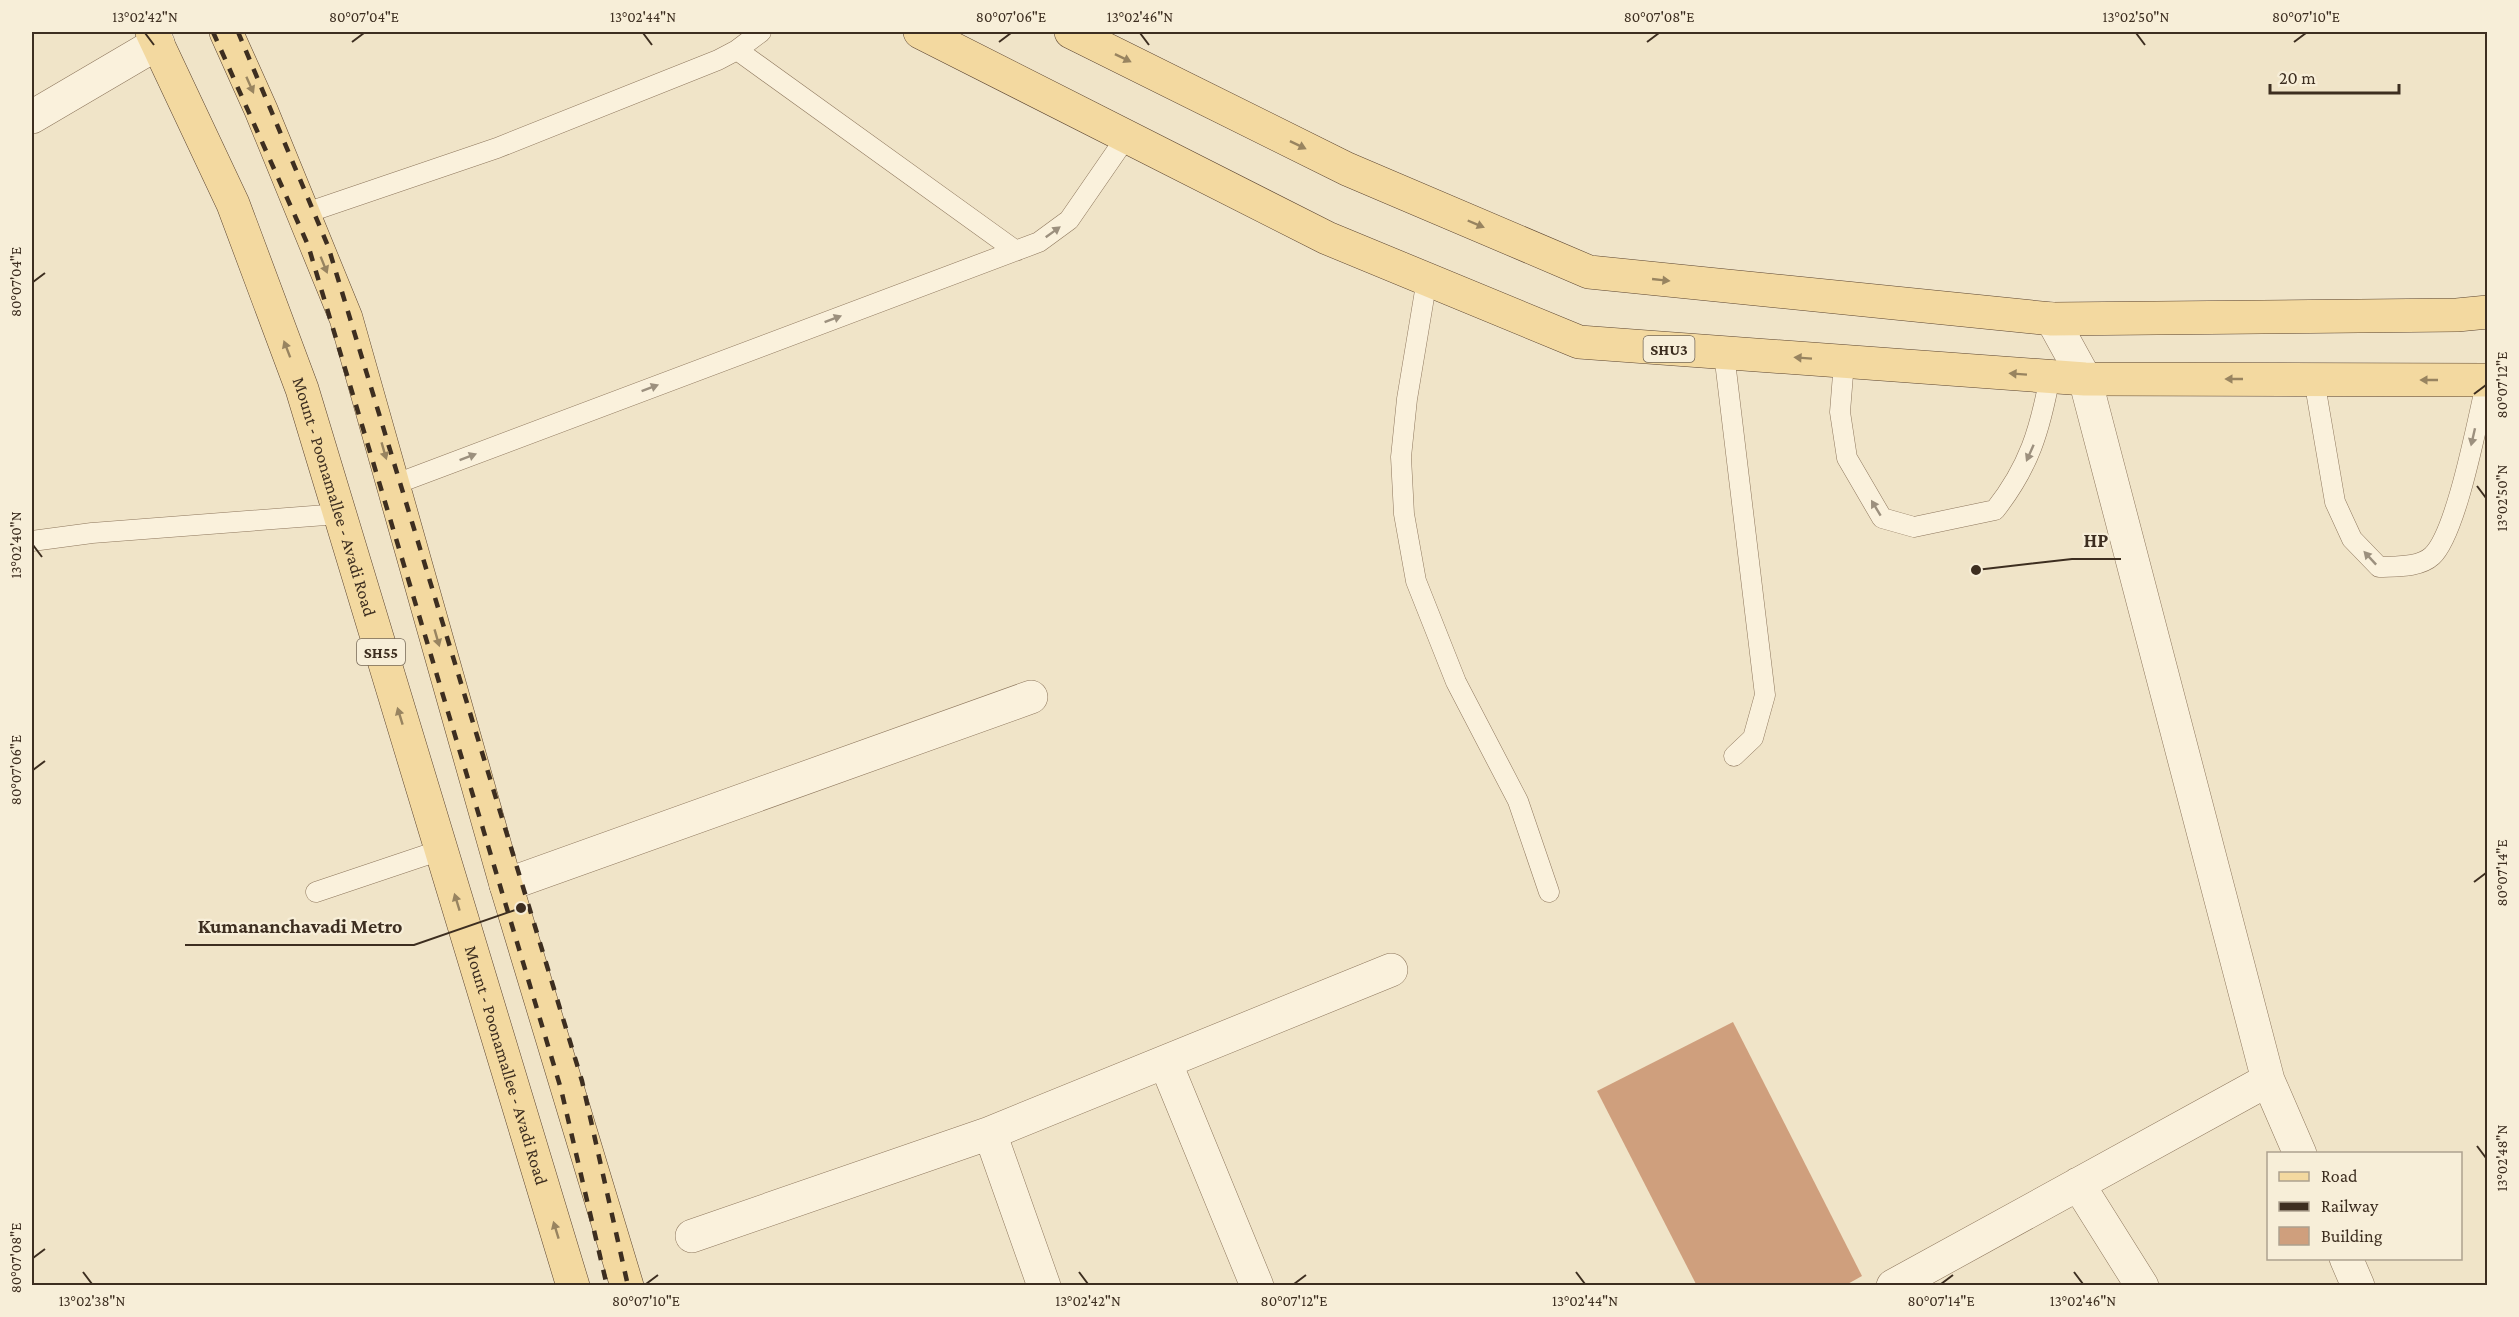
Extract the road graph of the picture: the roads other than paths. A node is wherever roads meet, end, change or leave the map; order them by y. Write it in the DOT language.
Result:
graph roads {
  1 [pos="226,32"];
  2 [pos="761,32"];
  3 [pos="920,32"];
  4 [pos="1071,32"];
  5 [pos="155,37"];
  6 [pos="737,50"];
  7 [pos="32,117"];
  8 [pos="1127,136"];
  9 [pos="303,214"];
  10 [pos="1016,250"];
  11 [pos="1427,279"];
  12 [pos="2487,312"];
  13 [pos="2052,319"];
  14 [pos="1724,352"];
  15 [pos="1844,362"];
  16 [pos="2050,376"];
  17 [pos="2085,379"];
  18 [pos="2314,379"];
  19 [pos="2487,380"];
  20 [pos="393,485"];
  21 [pos="339,514"];
  22 [pos="32,541"];
  23 [pos="1030,697"];
  24 [pos="1734,756"];
  25 [pos="441,850"];
  26 [pos="506,885"];
  27 [pos="316,892"];
  28 [pos="1549,892"];
  29 [pos="1391,970"];
  30 [pos="1166,1064"];
  31 [pos="2268,1080"];
  32 [pos="990,1133"];
  33 [pos="2299,1152"];
  34 [pos="2078,1184"];
  35 [pos="692,1236"];
  36 [pos="2347,1260"];
  37 [pos="573,1286"];
  38 [pos="627,1286"];
  39 [pos="1044,1286"];
  40 [pos="1257,1286"];
  41 [pos="1893,1286"];
  42 [pos="2142,1286"];
  43 [pos="2358,1286"];
  1 -- 9 [label="main road, one-way"];
  2 -- 6 [label="lane"];
  3 -- 8 [label="main road, SHU3"];
  4 -- 13 [label="main road, one-way"];
  5 -- 7 [label="street"];
  21 -- 5 [label="main road, Mount - Poonamallee - Avadi Road / SH55, one-way"];
  6 -- 9 [label="lane"];
  6 -- 10 [label="lane"];
  10 -- 8 [label="lane, one-way"];
  8 -- 11 [label="main road, SHU3"];
  9 -- 20 [label="main road, one-way"];
  20 -- 10 [label="lane, one-way"];
  11 -- 14 [label="main road, SHU3"];
  11 -- 28 [label="lane"];
  12 -- 13 [label="main road"];
  13 -- 17 [label="street"];
  15 -- 14 [label="main road, SHU3, one-way"];
  14 -- 24 [label="lane"];
  16 -- 15 [label="main road, SHU3, one-way"];
  16 -- 15 [label="lane, one-way"];
  16 -- 17 [label="main road, SHU3"];
  18 -- 17 [label="main road, SHU3, one-way"];
  17 -- 31 [label="street"];
  19 -- 18 [label="main road, SHU3, one-way"];
  19 -- 18 [label="lane, one-way"];
  20 -- 26 [label="main road, one-way"];
  21 -- 22 [label="lane"];
  25 -- 21 [label="main road, Mount - Poonamallee - Avadi Road / SH55, one-way"];
  23 -- 26 [label="street"];
  25 -- 27 [label="lane"];
  37 -- 25 [label="main road, Mount - Poonamallee - Avadi Road / SH55, one-way"];
  26 -- 38 [label="main road"];
  29 -- 30 [label="street"];
  30 -- 32 [label="street"];
  30 -- 40 [label="street"];
  31 -- 33 [label="street"];
  31 -- 34 [label="street"];
  32 -- 35 [label="street"];
  32 -- 39 [label="street"];
  34 -- 41 [label="street"];
  34 -- 42 [label="street"];
  36 -- 43 [label="street"];
}
